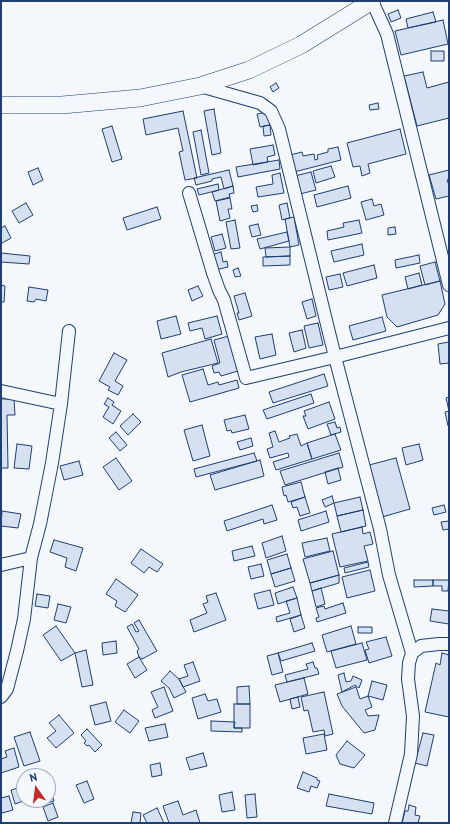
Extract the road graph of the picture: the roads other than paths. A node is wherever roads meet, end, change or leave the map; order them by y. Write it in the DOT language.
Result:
graph roads {
  1 [pos="372,1"];
  2 [pos="200,86"];
  3 [pos="1,105"];
  4 [pos="189,193"];
  5 [pos="449,285"];
  6 [pos="449,328"];
  7 [pos="69,331"];
  8 [pos="335,357"];
  9 [pos="1,391"];
  10 [pos="61,404"];
  11 [pos="31,558"];
  12 [pos="1,565"];
  13 [pos="449,644"];
  14 [pos="412,653"];
  15 [pos="1,698"];
  16 [pos="395,823"];
  1 -- 2 [label="street"];
  1 -- 5 [label="street"];
  2 -- 3 [label="street"];
  2 -- 8 [label="street"];
  4 -- 8 [label="street"];
  6 -- 8 [label="street"];
  7 -- 10 [label="street"];
  8 -- 14 [label="street"];
  9 -- 10 [label="street"];
  10 -- 11 [label="street"];
  11 -- 12 [label="street"];
  11 -- 15 [label="street"];
  13 -- 14 [label="street"];
  14 -- 16 [label="street"];
}
